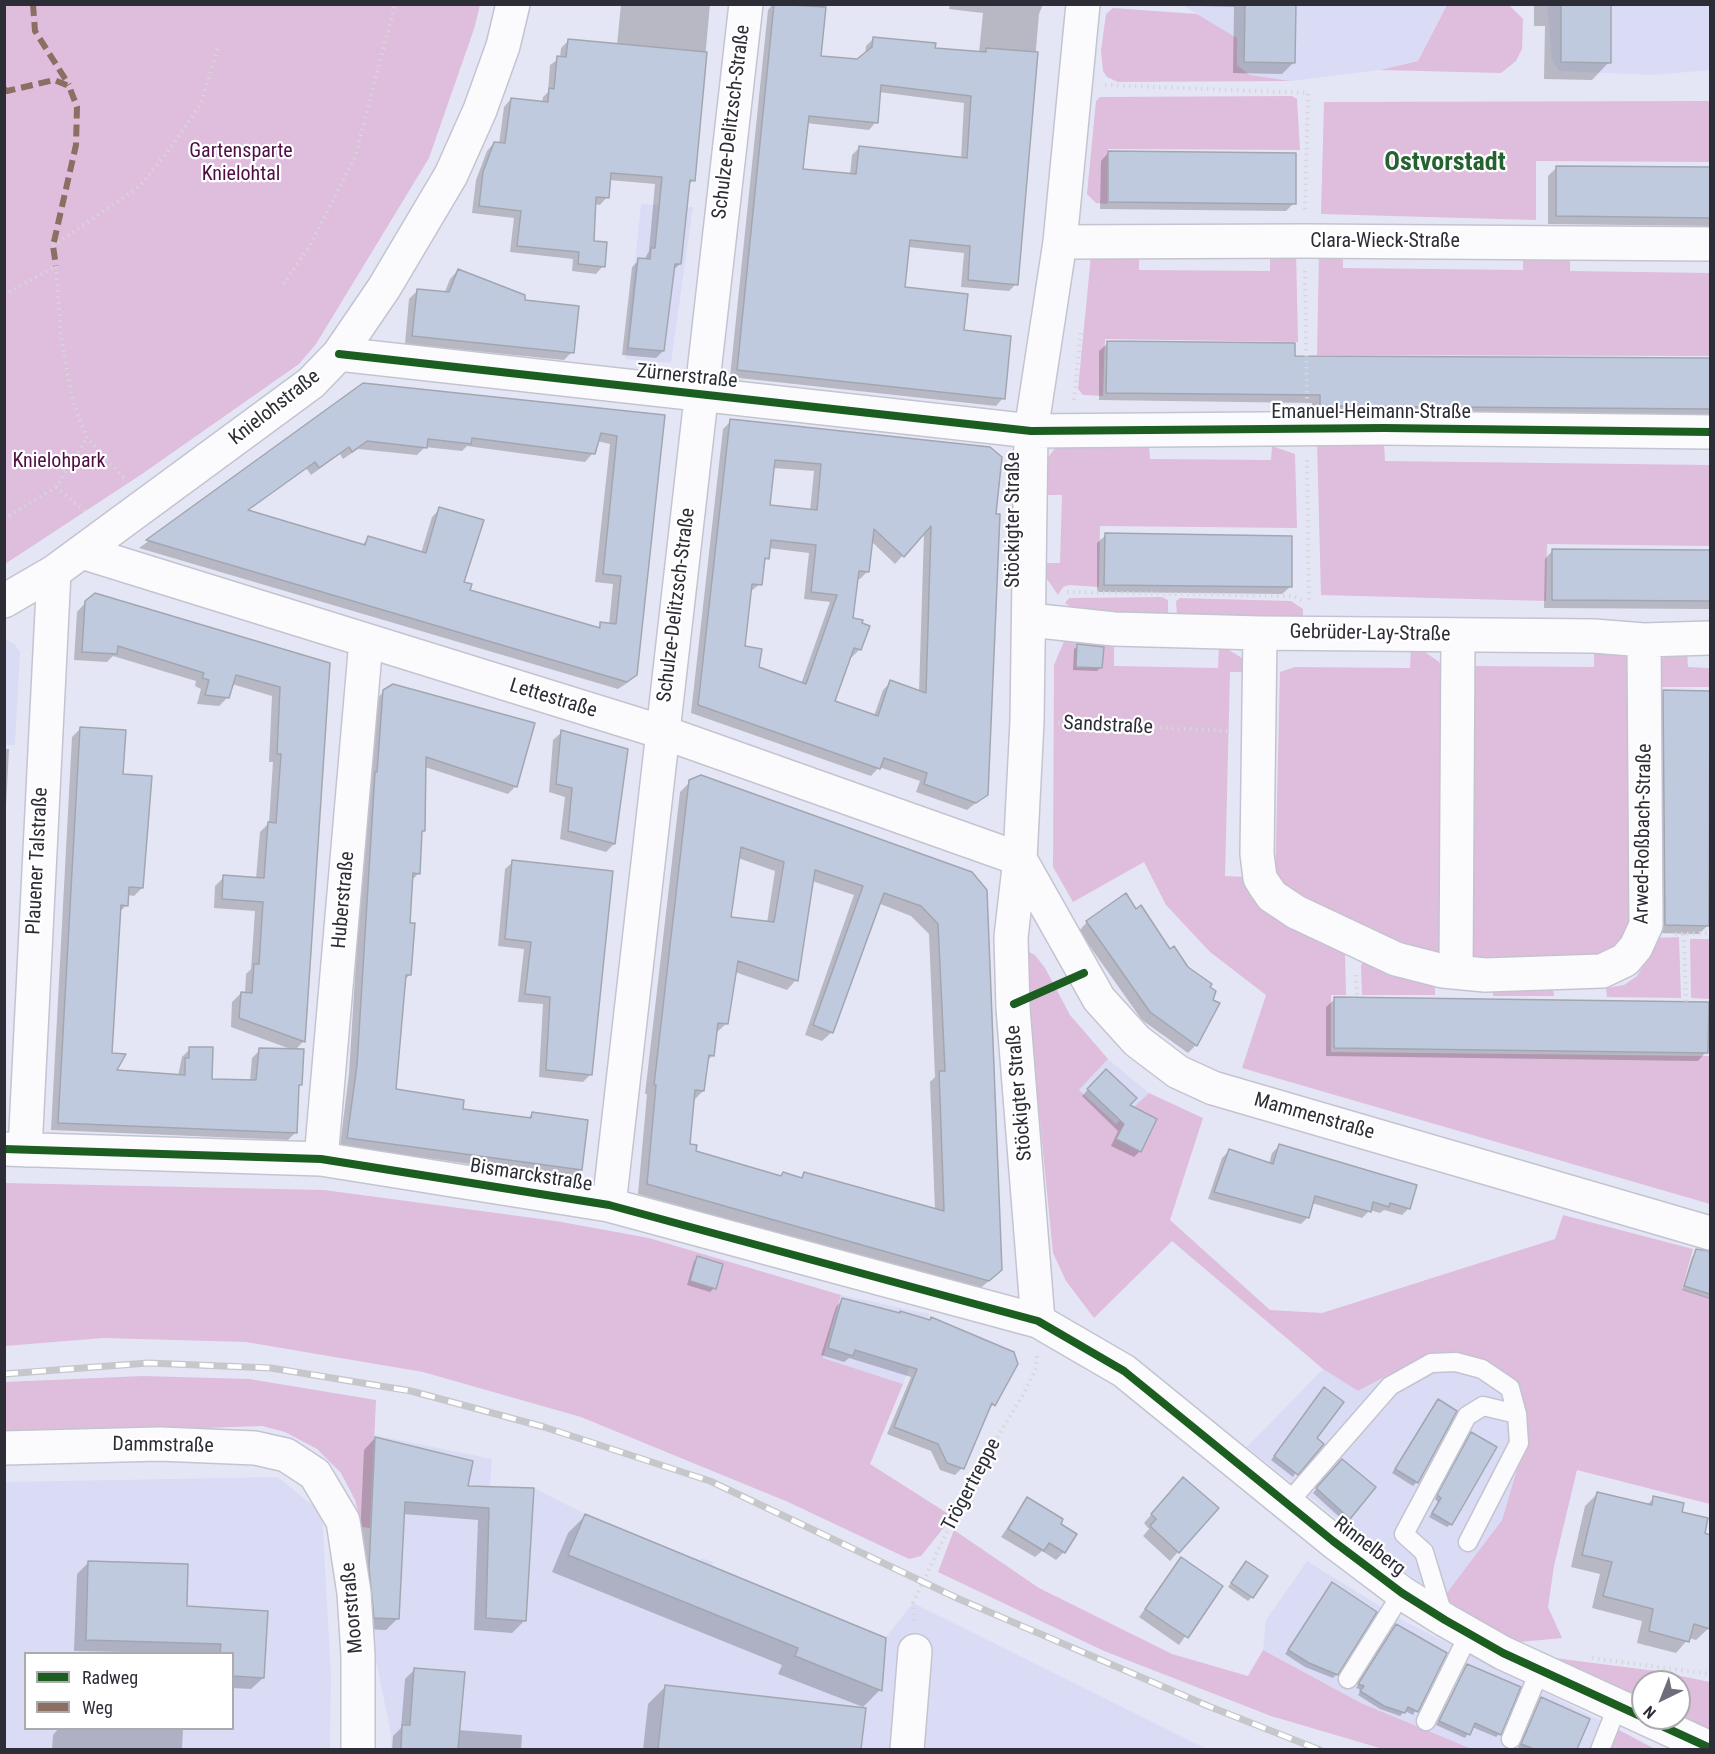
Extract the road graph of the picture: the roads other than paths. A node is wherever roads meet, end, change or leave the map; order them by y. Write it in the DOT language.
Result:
graph roads {
  1 [pos="513,4"];
  2 [pos="746,4"];
  3 [pos="1083,4"];
  4 [pos="1060,242"];
  5 [pos="1710,244"];
  6 [pos="339,354"];
  7 [pos="700,395"];
  8 [pos="1031,431"];
  9 [pos="1710,432"];
  10 [pos="82,552"];
  11 [pos="54,572"];
  12 [pos="4,601"];
  13 [pos="1030,620"];
  14 [pos="1260,633"];
  15 [pos="1458,635"];
  16 [pos="1710,638"];
  17 [pos="1644,640"];
  18 [pos="366,641"];
  19 [pos="662,732"];
  20 [pos="1020,858"];
  21 [pos="1456,972"];
  22 [pos="15,1150"];
  23 [pos="321,1159"];
  24 [pos="609,1205"];
  25 [pos="1710,1233"];
  26 [pos="1038,1321"];
  27 [pos="1517,1414"];
  28 [pos="4,1448"];
  29 [pos="315,1474"];
  30 [pos="1288,1503"];
  31 [pos="1468,1542"];
  32 [pos="1402,1593"];
  33 [pos="1456,1627"];
  34 [pos="915,1652"];
  35 [pos="1540,1670"];
  36 [pos="1348,1679"];
  37 [pos="1617,1707"];
  38 [pos="1426,1721"];
  39 [pos="1511,1739"];
  40 [pos="1710,1748"];
  41 [pos="358,1749"];
  42 [pos="907,1749"];
  43 [pos="1600,1749"];
  1 -- 6 [label="street, Knielohstraße"];
  2 -- 7 [label="street, Schulze-Delitzsch-Straße"];
  3 -- 4 [label="street, Stöckigter Straße"];
  4 -- 5 [label="street, Clara-Wieck-Straße"];
  4 -- 8 [label="street, Stöckigter Straße"];
  6 -- 7 [label="street, Zürnerstraße"];
  6 -- 10 [label="street, Knielohstraße"];
  7 -- 8 [label="street, Zürnerstraße"];
  7 -- 19 [label="street, Schulze-Delitzsch-Straße"];
  8 -- 9 [label="street, Emanuel-Heimann-Straße"];
  8 -- 13 [label="street, Stöckigter Straße"];
  10 -- 11 [label="street, Knielohstraße"];
  10 -- 18 [label="street, Lettestraße"];
  11 -- 12 [label="street, Knielohstraße"];
  11 -- 22 [label="street, Plauener Talstraße"];
  13 -- 14 [label="street, Gebrüder-Lay-Straße"];
  13 -- 20 [label="street, Stöckigter Straße"];
  14 -- 15 [label="street, Gebrüder-Lay-Straße"];
  14 -- 21 [label="street, Arwed-Roßbach-Straße"];
  15 -- 17 [label="street, Gebrüder-Lay-Straße"];
  15 -- 21 [label="street"];
  16 -- 17 [label="street, Gebrüder-Lay-Straße"];
  17 -- 21 [label="street, Arwed-Roßbach-Straße"];
  18 -- 19 [label="street, Lettestraße"];
  18 -- 23 [label="street, Huberstraße"];
  19 -- 20 [label="street, Lettestraße"];
  19 -- 24 [label="street, Schulze-Delitzsch-Straße"];
  20 -- 25 [label="street, Mammenstraße"];
  20 -- 26 [label="street, Stöckigter Straße"];
  22 -- 23 [label="street, Bismarckstraße"];
  23 -- 24 [label="street, Bismarckstraße"];
  24 -- 26 [label="street, Bismarckstraße"];
  26 -- 30 [label="street, Rinnelberg"];
  27 -- 30 [label="lane"];
  27 -- 31 [label="lane"];
  27 -- 33 [label="lane"];
  28 -- 29 [label="street, Dammstraße"];
  29 -- 41 [label="street, Moorstraße"];
  30 -- 32 [label="street, Rinnelberg"];
  32 -- 33 [label="street, Rinnelberg"];
  32 -- 36 [label="lane"];
  33 -- 35 [label="street, Rinnelberg"];
  33 -- 38 [label="lane"];
  34 -- 42 [label="street"];
  35 -- 37 [label="street, Rinnelberg"];
  35 -- 39 [label="lane"];
  37 -- 40 [label="street, Rinnelberg"];
  37 -- 43 [label="lane"];
}
